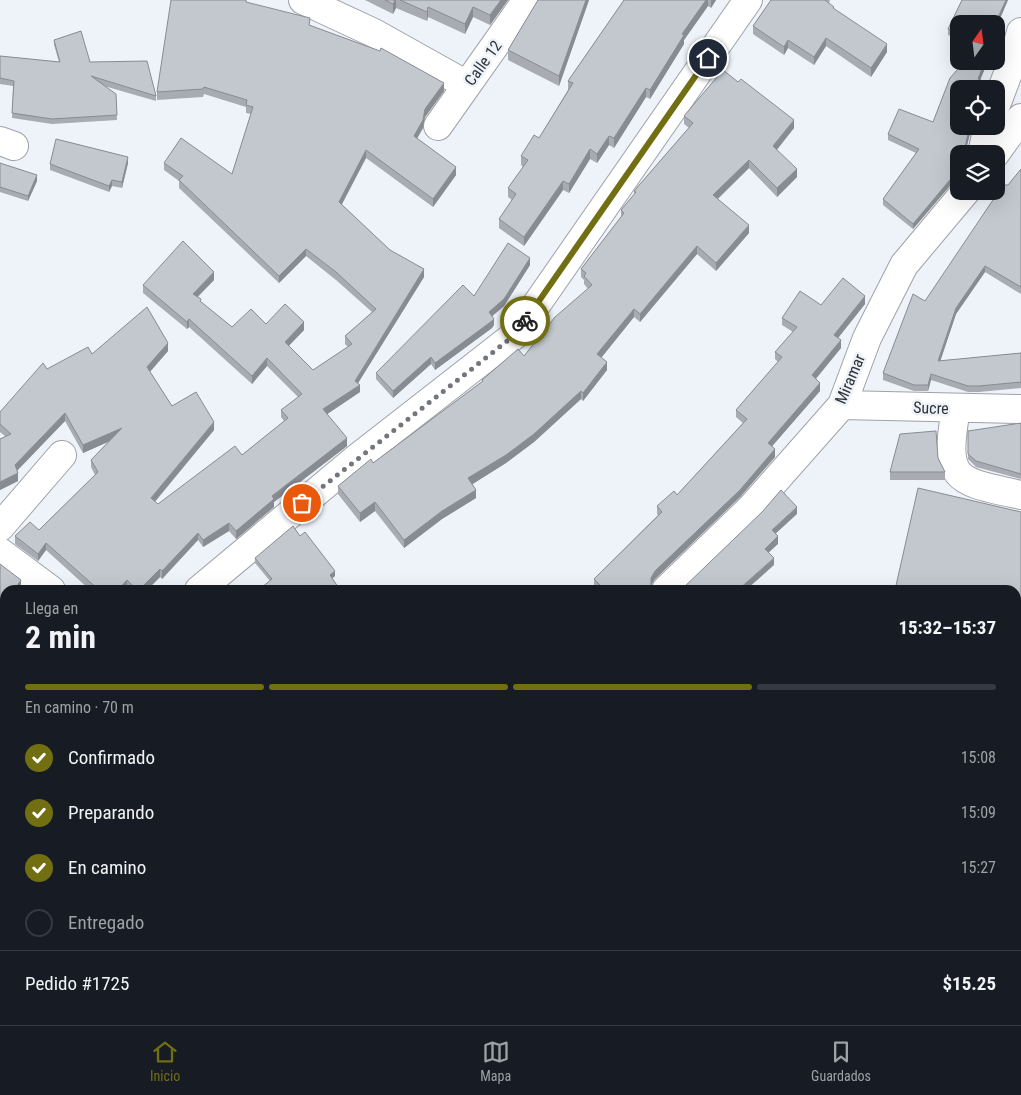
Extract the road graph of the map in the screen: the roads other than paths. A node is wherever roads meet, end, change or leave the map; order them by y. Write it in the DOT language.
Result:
graph roads {
  1 [pos="303,0"];
  2 [pos="527,0"];
  3 [pos="748,0"];
  4 [pos="1021,32"];
  5 [pos="1005,81"];
  6 [pos="467,84"];
  7 [pos="1021,118"];
  8 [pos="438,126"];
  9 [pos="1002,145"];
  10 [pos="958,200"];
  11 [pos="842,405"];
  12 [pos="956,409"];
  13 [pos="1021,409"];
  14 [pos="62,455"];
  15 [pos="1021,495"];
  16 [pos="0,527"];
  17 [pos="0,552"];
  18 [pos="44,585"];
  19 [pos="205,585"];
  20 [pos="671,585"];
  1 -- 6 [label="street"];
  2 -- 6 [label="street, Calle 12"];
  3 -- 19 [label="street"];
  4 -- 5 [label="street"];
  6 -- 8 [label="street, Calle 12"];
  7 -- 9 [label="street"];
  10 -- 11 [label="street, Miramar"];
  11 -- 12 [label="street, Sucre"];
  11 -- 20 [label="street, Miramar"];
  12 -- 13 [label="street, Sucre"];
  12 -- 15 [label="street"];
  14 -- 16 [label="street"];
  17 -- 18 [label="street"];
}
